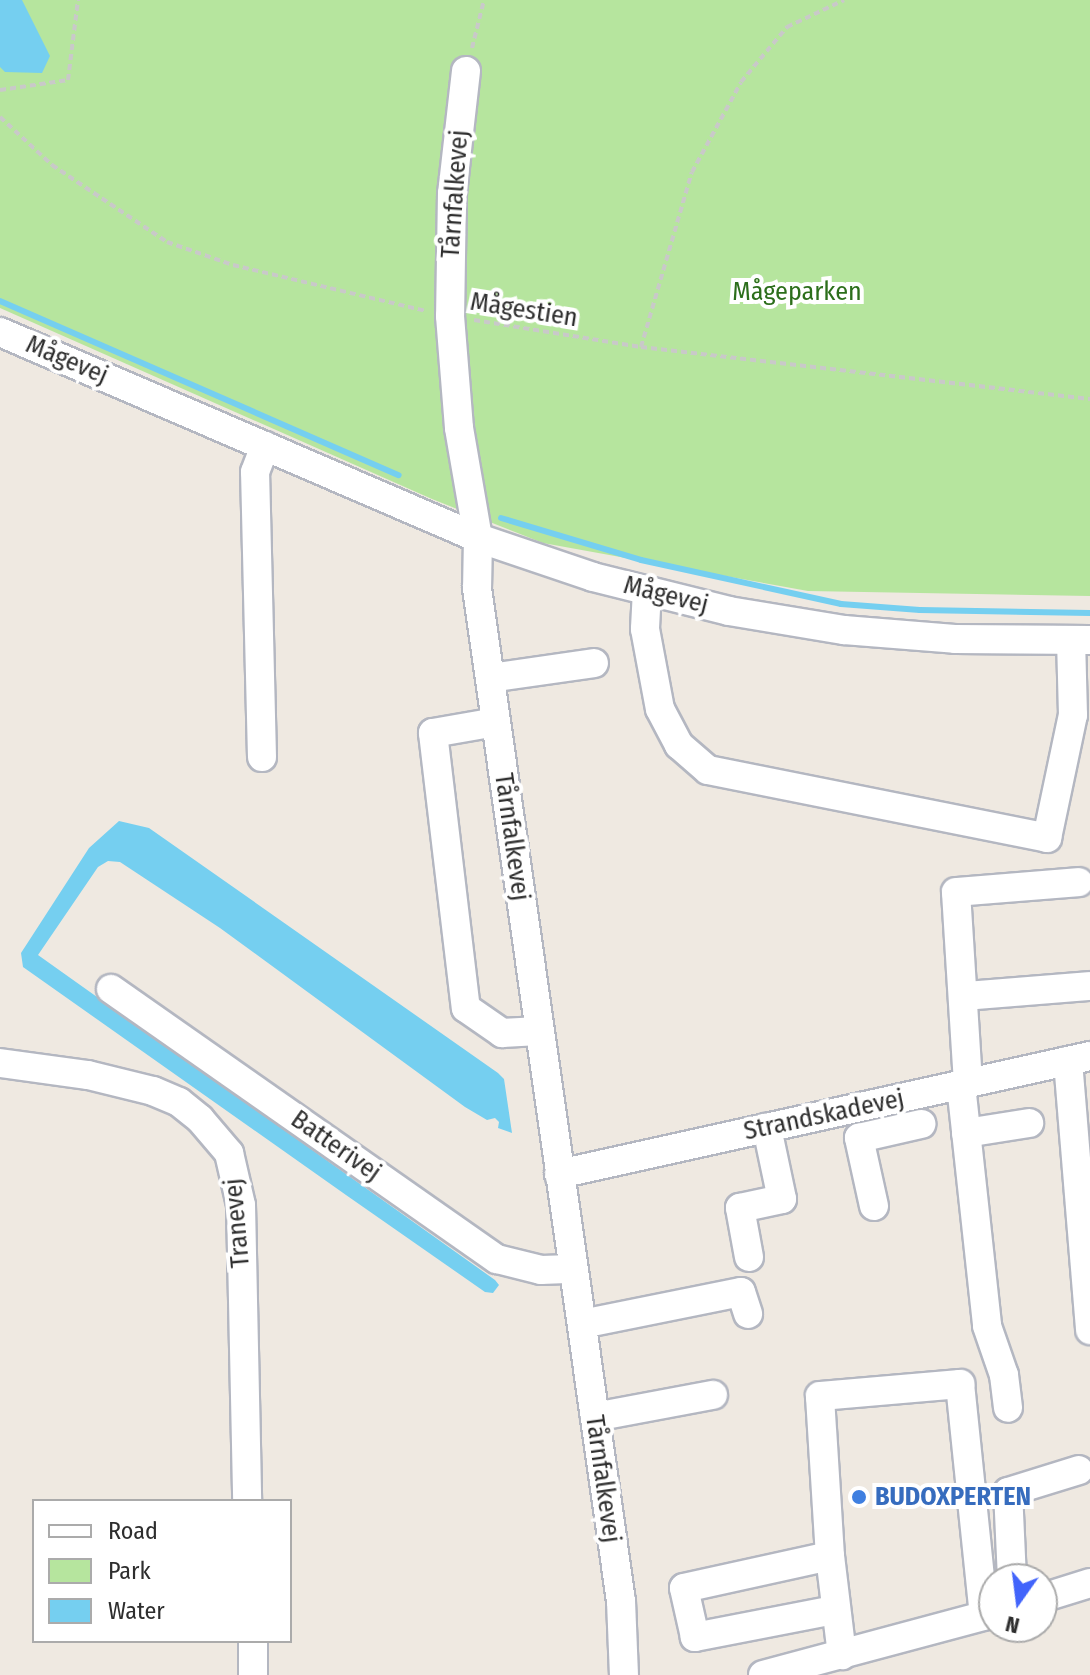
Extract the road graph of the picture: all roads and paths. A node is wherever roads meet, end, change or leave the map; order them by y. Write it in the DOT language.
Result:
graph roads {
  1 [pos="78,0"];
  2 [pos="484,0"];
  3 [pos="844,0"];
  4 [pos="466,71"];
  5 [pos="0,90"];
  6 [pos="0,117"];
  7 [pos="450,316"];
  8 [pos="0,332"];
  9 [pos="641,347"];
  10 [pos="1090,399"];
  11 [pos="265,446"];
  12 [pos="478,538"];
  13 [pos="647,590"];
  14 [pos="1080,640"];
  15 [pos="594,663"];
  16 [pos="490,678"];
  17 [pos="496,722"];
  18 [pos="262,757"];
  19 [pos="1079,882"];
  20 [pos="1090,986"];
  21 [pos="111,989"];
  22 [pos="965,996"];
  23 [pos="539,1031"];
  24 [pos="1079,1058"];
  25 [pos="0,1063"];
  26 [pos="964,1084"];
  27 [pos="886,1102"];
  28 [pos="1029,1123"];
  29 [pos="921,1124"];
  30 [pos="767,1128"];
  31 [pos="893,1130"];
  32 [pos="966,1133"];
  33 [pos="559,1174"];
  34 [pos="874,1206"];
  35 [pos="749,1257"];
  36 [pos="573,1269"];
  37 [pos="748,1314"];
  38 [pos="582,1324"];
  39 [pos="1090,1330"];
  40 [pos="713,1395"];
  41 [pos="1008,1408"];
  42 [pos="595,1417"];
  43 [pos="1079,1470"];
  44 [pos="247,1499"];
  45 [pos="830,1556"];
  46 [pos="983,1563"];
  47 [pos="1011,1563"];
  48 [pos="1090,1583"];
  49 [pos="1058,1593"];
  50 [pos="621,1601"];
  51 [pos="834,1610"];
  52 [pos="978,1617"];
  53 [pos="253,1643"];
  54 [pos="842,1655"];
  55 [pos="253,1675"];
  56 [pos="624,1675"];
  57 [pos="642,1675"];
  58 [pos="763,1675"];
  1 -- 5 [label="path"];
  2 -- 4 [label="path"];
  3 -- 9 [label="path"];
  4 -- 7 [label="street, Tårnfalkevej"];
  6 -- 7 [label="path, Mågestien"];
  7 -- 9 [label="path, Mågestien"];
  7 -- 12 [label="street, Tårnfalkevej"];
  8 -- 11 [label="street, Mågevej"];
  9 -- 10 [label="path, Mågestien"];
  11 -- 12 [label="street, Mågevej"];
  11 -- 18 [label="street"];
  12 -- 13 [label="street, Mågevej"];
  12 -- 16 [label="street, Tårnfalkevej"];
  13 -- 14 [label="street, Mågevej"];
  13 -- 14 [label="street"];
  15 -- 16 [label="street"];
  16 -- 17 [label="street, Tårnfalkevej"];
  17 -- 23 [label="street, Tårnfalkevej"];
  17 -- 23 [label="street"];
  19 -- 22 [label="street"];
  20 -- 22 [label="street"];
  21 -- 36 [label="street, Batterivej"];
  22 -- 26 [label="street"];
  23 -- 33 [label="street, Tårnfalkevej"];
  24 -- 26 [label="street, Strandskadevej"];
  24 -- 39 [label="street"];
  25 -- 44 [label="street, Tranevej"];
  26 -- 27 [label="street, Strandskadevej"];
  26 -- 32 [label="street"];
  27 -- 30 [label="street, Strandskadevej"];
  27 -- 31 [label="street"];
  28 -- 32 [label="street"];
  29 -- 31 [label="street"];
  30 -- 33 [label="street, Strandskadevej"];
  30 -- 35 [label="street"];
  31 -- 34 [label="street"];
  32 -- 41 [label="street"];
  33 -- 36 [label="street, Tårnfalkevej"];
  36 -- 38 [label="street, Tårnfalkevej"];
  37 -- 38 [label="street"];
  38 -- 42 [label="street, Tårnfalkevej"];
  40 -- 42 [label="street"];
  42 -- 50 [label="street, Tårnfalkevej"];
  43 -- 47 [label="street"];
  45 -- 46 [label="street"];
  45 -- 51 [label="street"];
  45 -- 51 [label="street"];
  48 -- 49 [label="street"];
  50 -- 56 [label="street, Tårnfalkevej"];
  50 -- 57 [label="street, Tårnfalkevej"];
  51 -- 54 [label="street"];
  52 -- 54 [label="street"];
  53 -- 55 [label="street"];
  54 -- 58 [label="street"];
}
